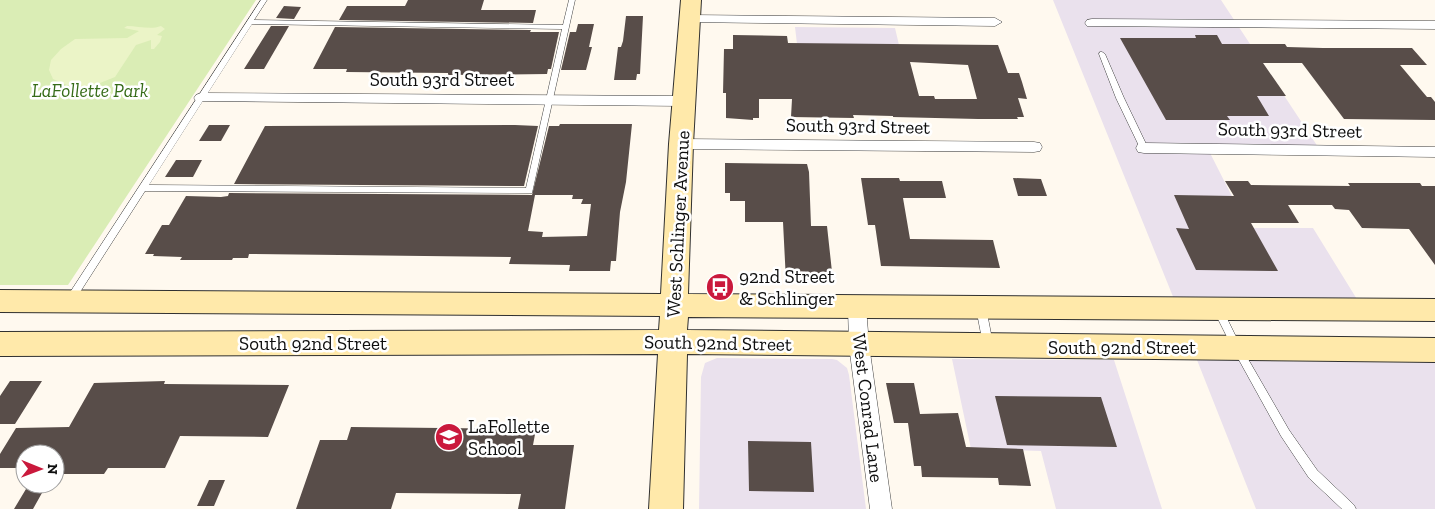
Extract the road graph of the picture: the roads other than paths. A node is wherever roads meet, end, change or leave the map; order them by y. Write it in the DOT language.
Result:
graph roads {
  1 [pos="264,0"];
  2 [pos="572,0"];
  3 [pos="690,10"];
  4 [pos="250,22"];
  5 [pos="996,22"];
  6 [pos="1092,22"];
  7 [pos="1435,25"];
  8 [pos="566,27"];
  9 [pos="1102,54"];
  10 [pos="201,98"];
  11 [pos="550,100"];
  12 [pos="683,101"];
  13 [pos="681,144"];
  14 [pos="1034,147"];
  15 [pos="1144,148"];
  16 [pos="1435,152"];
  17 [pos="142,188"];
  18 [pos="0,301"];
  19 [pos="69,301"];
  20 [pos="436,303"];
  21 [pos="674,304"];
  22 [pos="857,307"];
  23 [pos="981,308"];
  24 [pos="1218,309"];
  25 [pos="1435,310"];
  26 [pos="672,342"];
  27 [pos="424,343"];
  28 [pos="0,344"];
  29 [pos="859,345"];
  30 [pos="988,346"];
  31 [pos="1237,348"];
  32 [pos="1435,350"];
  33 [pos="666,509"];
  34 [pos="881,509"];
  35 [pos="1350,509"];
  1 -- 4 [label="lane"];
  2 -- 8 [label="lane"];
  3 -- 5 [label="street"];
  3 -- 12 [label="street, West Schlinger Avenue"];
  4 -- 8 [label="lane"];
  4 -- 10 [label="lane"];
  6 -- 7 [label="street"];
  8 -- 11 [label="lane"];
  9 -- 15 [label="lane"];
  10 -- 11 [label="street, South 93rd Street"];
  10 -- 17 [label="lane"];
  11 -- 12 [label="street, South 93rd Street"];
  11 -- 17 [label="lane"];
  12 -- 13 [label="street, West Schlinger Avenue"];
  13 -- 14 [label="street, South 93rd Street"];
  13 -- 21 [label="street, West Schlinger Avenue"];
  15 -- 16 [label="street, South 93rd Street"];
  17 -- 19 [label="lane"];
  18 -- 19 [label="street, South 92nd Street"];
  19 -- 20 [label="street, South 92nd Street"];
  20 -- 21 [label="street, South 92nd Street"];
  20 -- 27 [label="street"];
  21 -- 22 [label="street, South 92nd Street"];
  21 -- 26 [label="street, West Schlinger Avenue"];
  22 -- 23 [label="street, South 92nd Street"];
  22 -- 29 [label="street, West Conrad Lane"];
  23 -- 24 [label="street, South 92nd Street"];
  23 -- 30 [label="lane"];
  24 -- 25 [label="street, South 92nd Street"];
  24 -- 31 [label="lane"];
  26 -- 27 [label="street, South 92nd Street"];
  26 -- 29 [label="street, South 92nd Street"];
  26 -- 33 [label="street, West Schlinger Avenue"];
  27 -- 28 [label="street, South 92nd Street"];
  29 -- 30 [label="street, South 92nd Street"];
  29 -- 34 [label="street, West Conrad Lane"];
  30 -- 31 [label="street, South 92nd Street"];
  31 -- 32 [label="street, South 92nd Street"];
  31 -- 35 [label="lane"];
}
